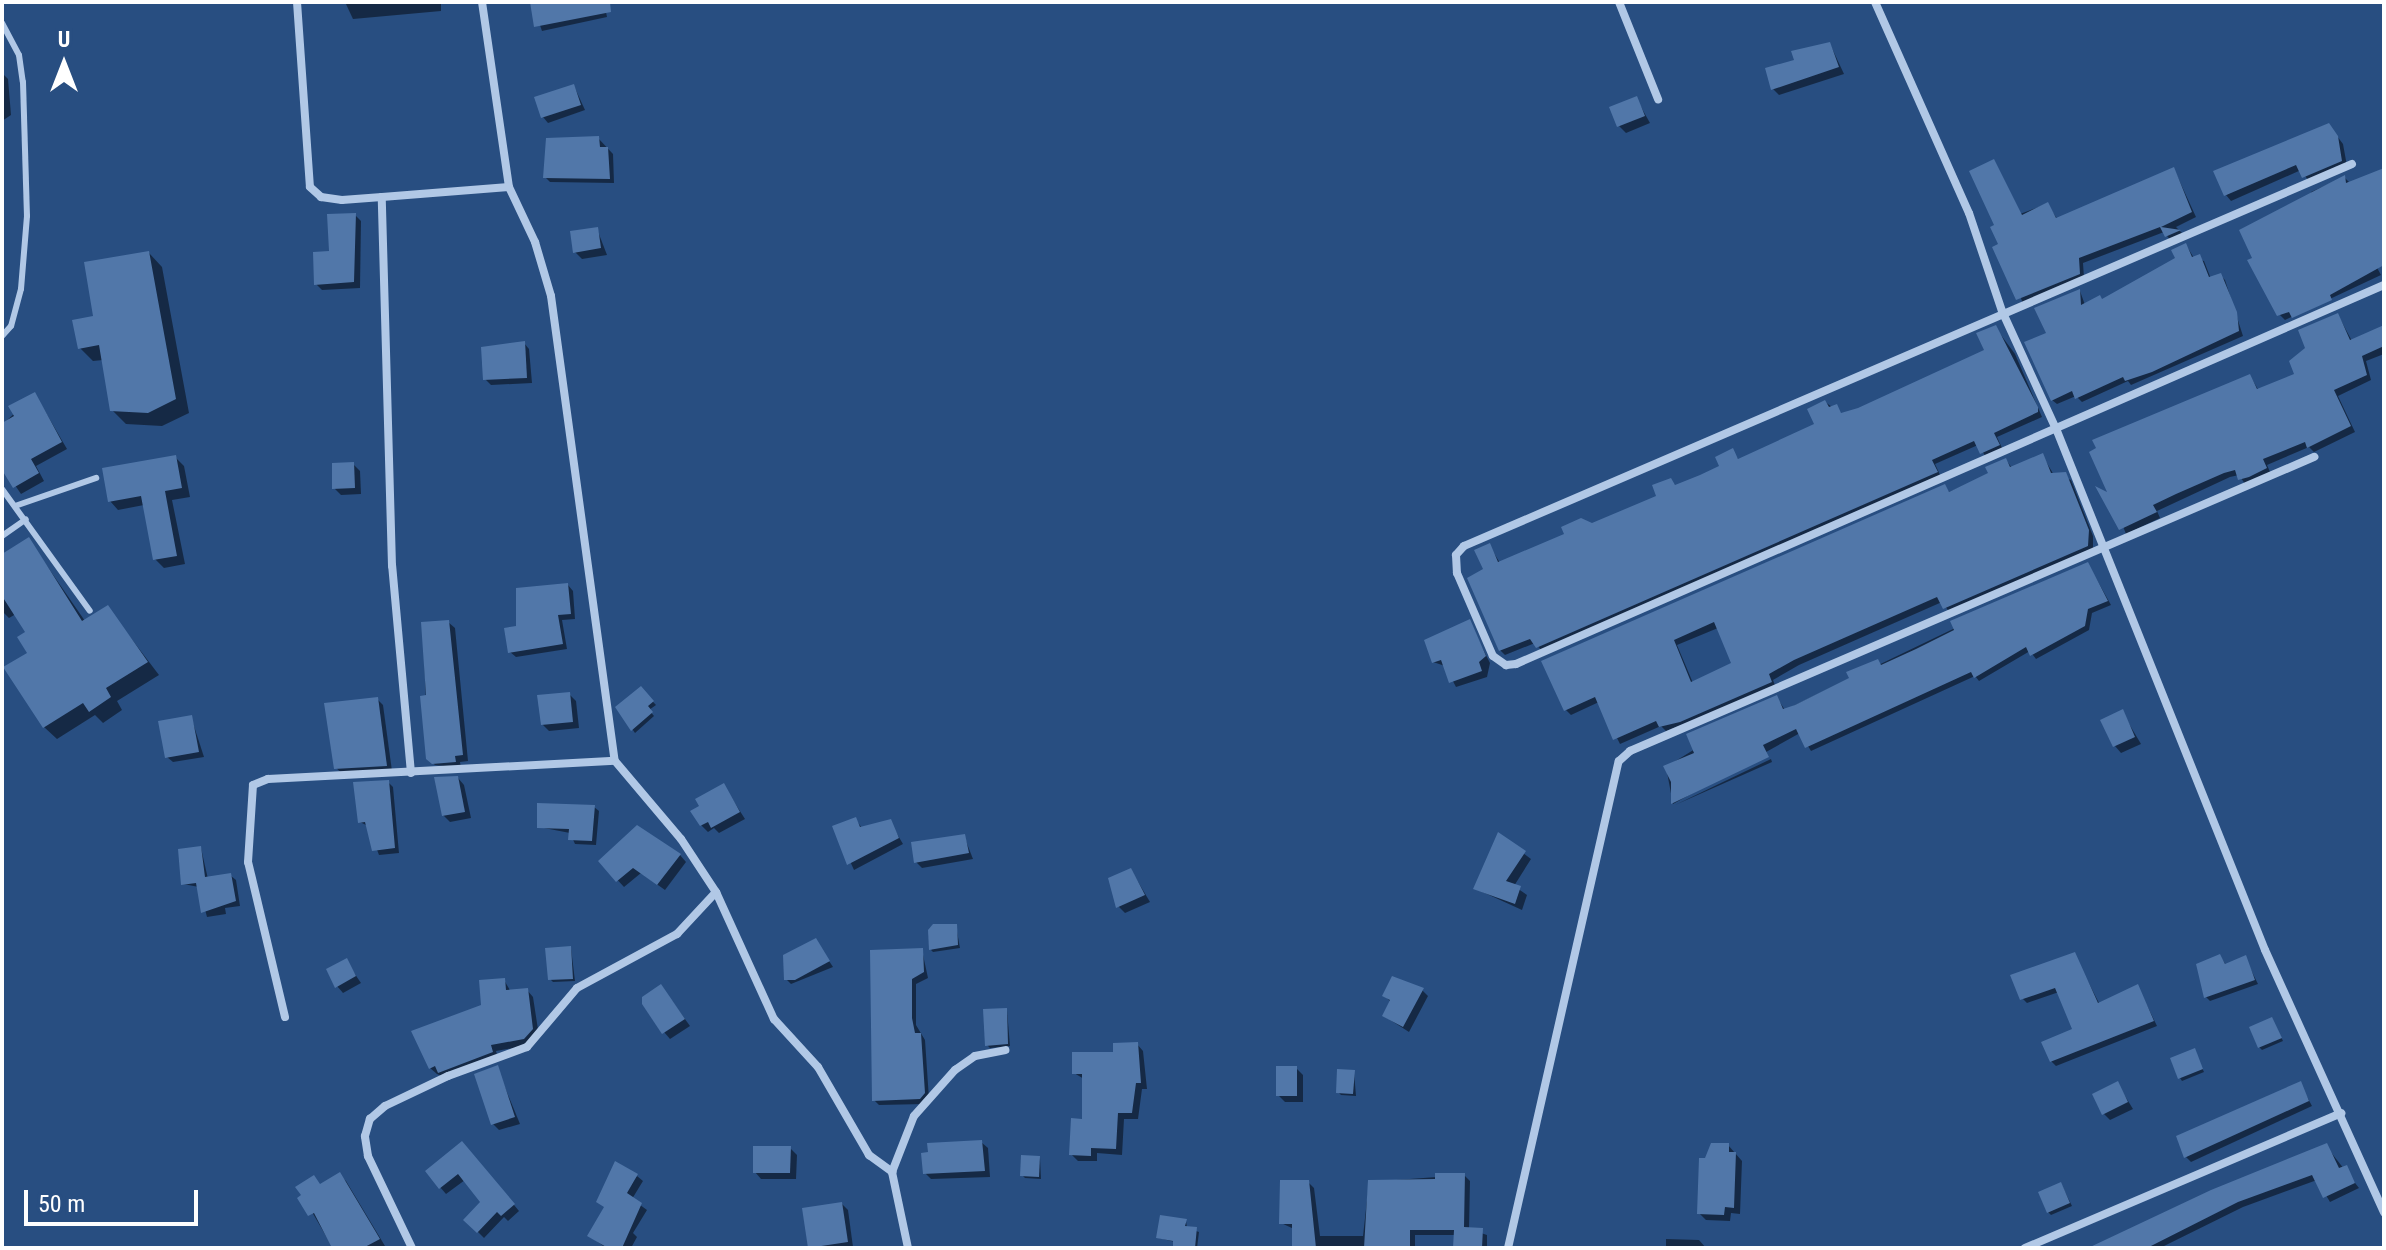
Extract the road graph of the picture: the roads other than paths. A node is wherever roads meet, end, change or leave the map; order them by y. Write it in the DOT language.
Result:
graph roads {
  1 [pos="297,2"];
  2 [pos="482,2"];
  3 [pos="1619,2"];
  4 [pos="1875,2"];
  5 [pos="2,23"];
  6 [pos="1658,99"];
  7 [pos="2352,164"];
  8 [pos="509,187"];
  9 [pos="382,197"];
  10 [pos="2384,285"];
  11 [pos="2002,311"];
  12 [pos="2,336"];
  13 [pos="2057,431"];
  14 [pos="2314,457"];
  15 [pos="96,478"];
  16 [pos="2,489"];
  17 [pos="15,506"];
  18 [pos="26,519"];
  19 [pos="2,536"];
  20 [pos="2103,548"];
  21 [pos="90,611"];
  22 [pos="615,761"];
  23 [pos="411,773"];
  24 [pos="716,892"];
  25 [pos="285,1017"];
  26 [pos="1005,1050"];
  27 [pos="2341,1113"];
  28 [pos="892,1172"];
  29 [pos="2384,1212"];
  30 [pos="412,1248"];
  31 [pos="908,1248"];
  32 [pos="1508,1248"];
  33 [pos="2025,1248"];
  1 -- 9 [label="street"];
  2 -- 8 [label="street"];
  3 -- 6 [label="street"];
  4 -- 11 [label="street"];
  5 -- 12 [label="lane"];
  7 -- 11 [label="street"];
  8 -- 9 [label="street"];
  8 -- 22 [label="street"];
  9 -- 23 [label="street"];
  10 -- 13 [label="street"];
  11 -- 13 [label="street"];
  11 -- 13 [label="street"];
  13 -- 20 [label="street"];
  14 -- 20 [label="street"];
  15 -- 17 [label="lane"];
  16 -- 17 [label="lane"];
  17 -- 18 [label="lane"];
  18 -- 19 [label="lane"];
  18 -- 21 [label="lane"];
  20 -- 27 [label="street"];
  20 -- 32 [label="street"];
  22 -- 23 [label="street"];
  22 -- 24 [label="street"];
  23 -- 25 [label="street"];
  24 -- 28 [label="street"];
  24 -- 30 [label="street"];
  26 -- 28 [label="street"];
  27 -- 29 [label="street"];
  27 -- 33 [label="street"];
  28 -- 31 [label="street"];
}
